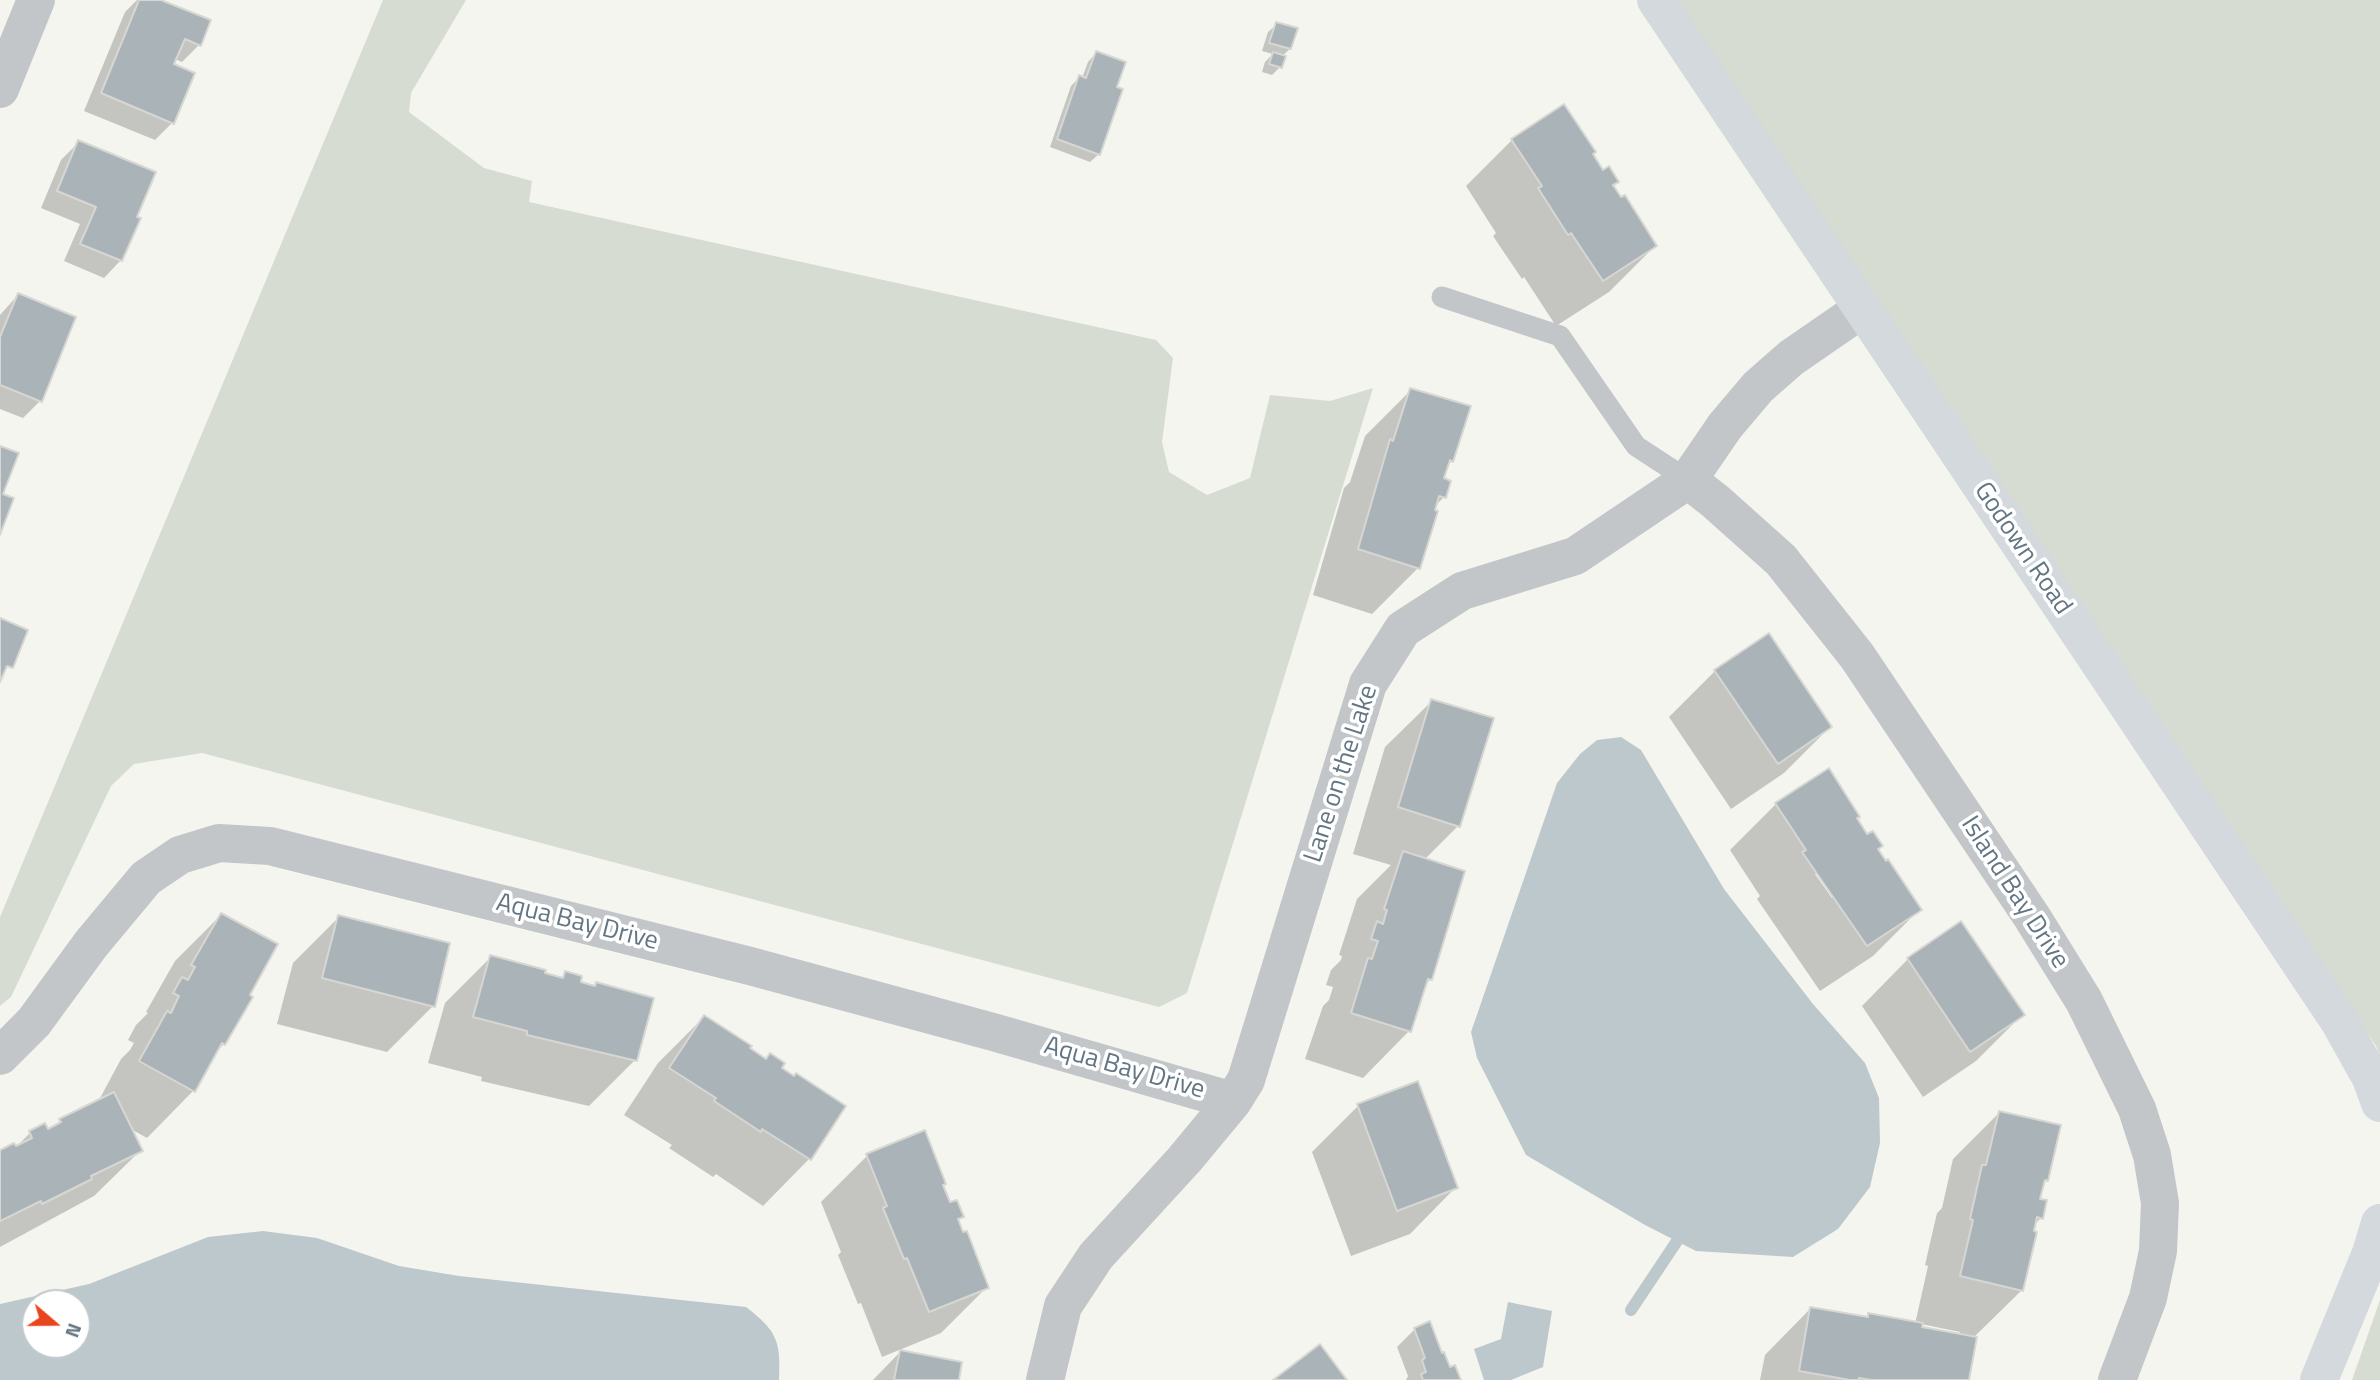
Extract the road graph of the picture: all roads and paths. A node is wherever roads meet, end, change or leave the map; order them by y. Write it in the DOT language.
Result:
graph roads {
  1 [pos="36,0"];
  2 [pos="1656,0"];
  3 [pos="0,89"];
  4 [pos="1442,297"];
  5 [pos="1862,309"];
  6 [pos="1688,480"];
  7 [pos="0,1056"];
  8 [pos="1233,1101"];
  9 [pos="2380,1103"];
  10 [pos="2380,1223"];
  11 [pos="1045,1380"];
  12 [pos="2117,1380"];
  13 [pos="2319,1380"];
  1 -- 3 [label="street"];
  2 -- 5 [label="main road, Godown Road"];
  4 -- 6 [label="lane"];
  5 -- 6 [label="street, Lane on the Lake"];
  5 -- 9 [label="main road, Godown Road"];
  6 -- 8 [label="street, Lane on the Lake"];
  6 -- 12 [label="street, Island Bay Drive"];
  7 -- 8 [label="street, Aqua Bay Drive"];
  8 -- 11 [label="street, Lane on the Lake"];
  10 -- 13 [label="main road"];
}
